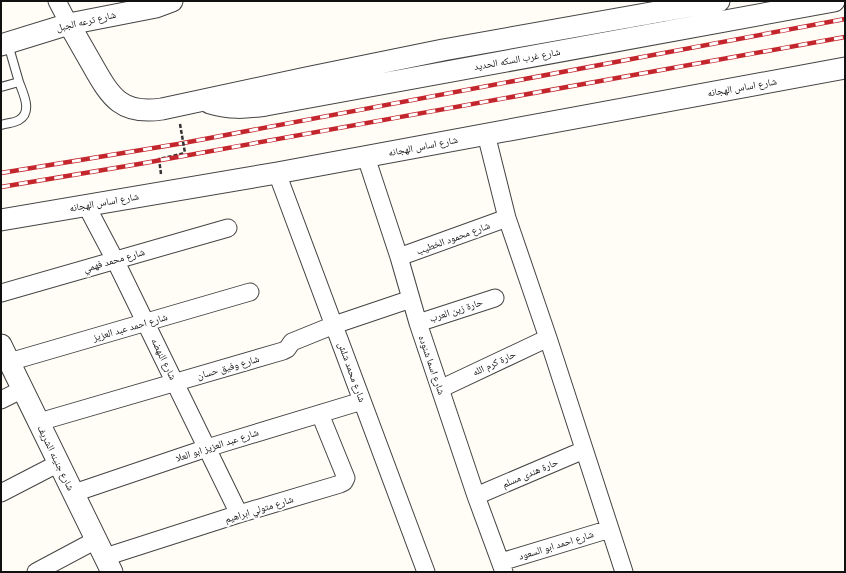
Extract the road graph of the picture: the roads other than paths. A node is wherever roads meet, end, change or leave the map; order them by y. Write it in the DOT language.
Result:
graph roads {
  1 [pos="57,1"];
  2 [pos="719,1"];
  3 [pos="834,1"];
  4 [pos="160,3"];
  5 [pos="69,24"];
  6 [pos="4,44"];
  7 [pos="845,68"];
  8 [pos="20,82"];
  9 [pos="1,87"];
  10 [pos="199,101"];
  11 [pos="1,125"];
  12 [pos="486,134"];
  13 [pos="366,157"];
  14 [pos="277,173"];
  15 [pos="86,205"];
  16 [pos="507,218"];
  17 [pos="1,220"];
  18 [pos="228,228"];
  19 [pos="399,257"];
  20 [pos="115,260"];
  21 [pos="250,292"];
  22 [pos="1,293"];
  23 [pos="411,298"];
  24 [pos="495,298"];
  25 [pos="145,322"];
  26 [pos="418,323"];
  27 [pos="334,325"];
  28 [pos="548,338"];
  29 [pos="5,353"];
  30 [pos="175,382"];
  31 [pos="23,389"];
  32 [pos="440,389"];
  33 [pos="1,400"];
  34 [pos="362,401"];
  35 [pos="320,414"];
  36 [pos="39,422"];
  37 [pos="207,448"];
  38 [pos="584,450"];
  39 [pos="59,463"];
  40 [pos="1,493"];
  41 [pos="74,494"];
  42 [pos="476,496"];
  43 [pos="240,514"];
  44 [pos="610,529"];
  45 [pos="104,557"];
  46 [pos="503,567"];
  47 [pos="36,572"];
  48 [pos="426,572"];
  49 [pos="624,572"];
  1 -- 5 [label="street"];
  2 -- 10 [label="street, شارع غرب السكه الحديد"];
  3 -- 10 [label="street, شارع غرب السكه الحديد"];
  4 -- 5 [label="street, شارع ترعه الجبل"];
  5 -- 6 [label="street, شارع ترعه الجبل"];
  5 -- 10 [label="street, شارع غرب السكه الحديد"];
  6 -- 8 [label="lane"];
  7 -- 12 [label="street, شارع اساس الهجانه"];
  8 -- 9 [label="lane"];
  8 -- 11 [label="lane"];
  12 -- 13 [label="street, شارع اساس الهجانه"];
  12 -- 16 [label="street"];
  13 -- 14 [label="street, شارع اساس الهجانه"];
  13 -- 19 [label="street, شارع اسما شنوده"];
  14 -- 15 [label="street, شارع اساس الهجانه"];
  14 -- 27 [label="street, شارع محمد شلش"];
  15 -- 17 [label="street, شارع اساس الهجانه"];
  15 -- 20 [label="street, شارع النهضه"];
  16 -- 19 [label="street, شارع محمود الخطيب"];
  16 -- 28 [label="street"];
  18 -- 20 [label="street, شارع محمد فهمي"];
  19 -- 23 [label="street, شارع اسما شنوده"];
  20 -- 22 [label="street, شارع محمد فهمي"];
  20 -- 25 [label="street, شارع النهضه"];
  21 -- 25 [label="street, شارع احمد عبد العزيز"];
  23 -- 26 [label="street, شارع اسما شنوده"];
  23 -- 27 [label="street, شارع وفيق حسان"];
  24 -- 26 [label="street, حارة زين العرب"];
  25 -- 29 [label="street, شارع احمد عبد العزيز"];
  25 -- 30 [label="street, شارع النهضه"];
  26 -- 32 [label="street, شارع اسما شنوده"];
  27 -- 30 [label="street, شارع وفيق حسان"];
  27 -- 34 [label="street, شارع محمد شلش"];
  28 -- 32 [label="street, حارة كرم الله"];
  28 -- 38 [label="street"];
  29 -- 31 [label="street, شارع جنينه الشريف"];
  30 -- 36 [label="street, شارع وفيق حسان"];
  30 -- 37 [label="street, شارع النهضه"];
  31 -- 33 [label="street"];
  31 -- 36 [label="street, شارع جنينه الشريف"];
  32 -- 42 [label="street, شارع اسما شنوده"];
  34 -- 35 [label="street, شارع عبد العزيز ابو العلا"];
  34 -- 48 [label="street, شارع محمد شلش"];
  35 -- 37 [label="street, شارع عبد العزيز ابو العلا"];
  35 -- 43 [label="street, شارع متولي ابراهيم"];
  36 -- 39 [label="street, شارع جنينه الشريف"];
  37 -- 41 [label="street, شارع عبد العزيز ابو العلا"];
  37 -- 43 [label="street, شارع النهضه"];
  38 -- 42 [label="street, حارة هندى مسلم"];
  38 -- 44 [label="street"];
  39 -- 40 [label="street"];
  39 -- 41 [label="street, شارع جنينه الشريف"];
  41 -- 45 [label="street, شارع جنينه الشريف"];
  42 -- 46 [label="street, شارع اسما شنوده"];
  43 -- 45 [label="street, شارع متولي ابراهيم"];
  44 -- 46 [label="street, شارع احمد ابو السعود"];
  44 -- 49 [label="street"];
  45 -- 47 [label="street, شارع متولي ابراهيم"];
}
